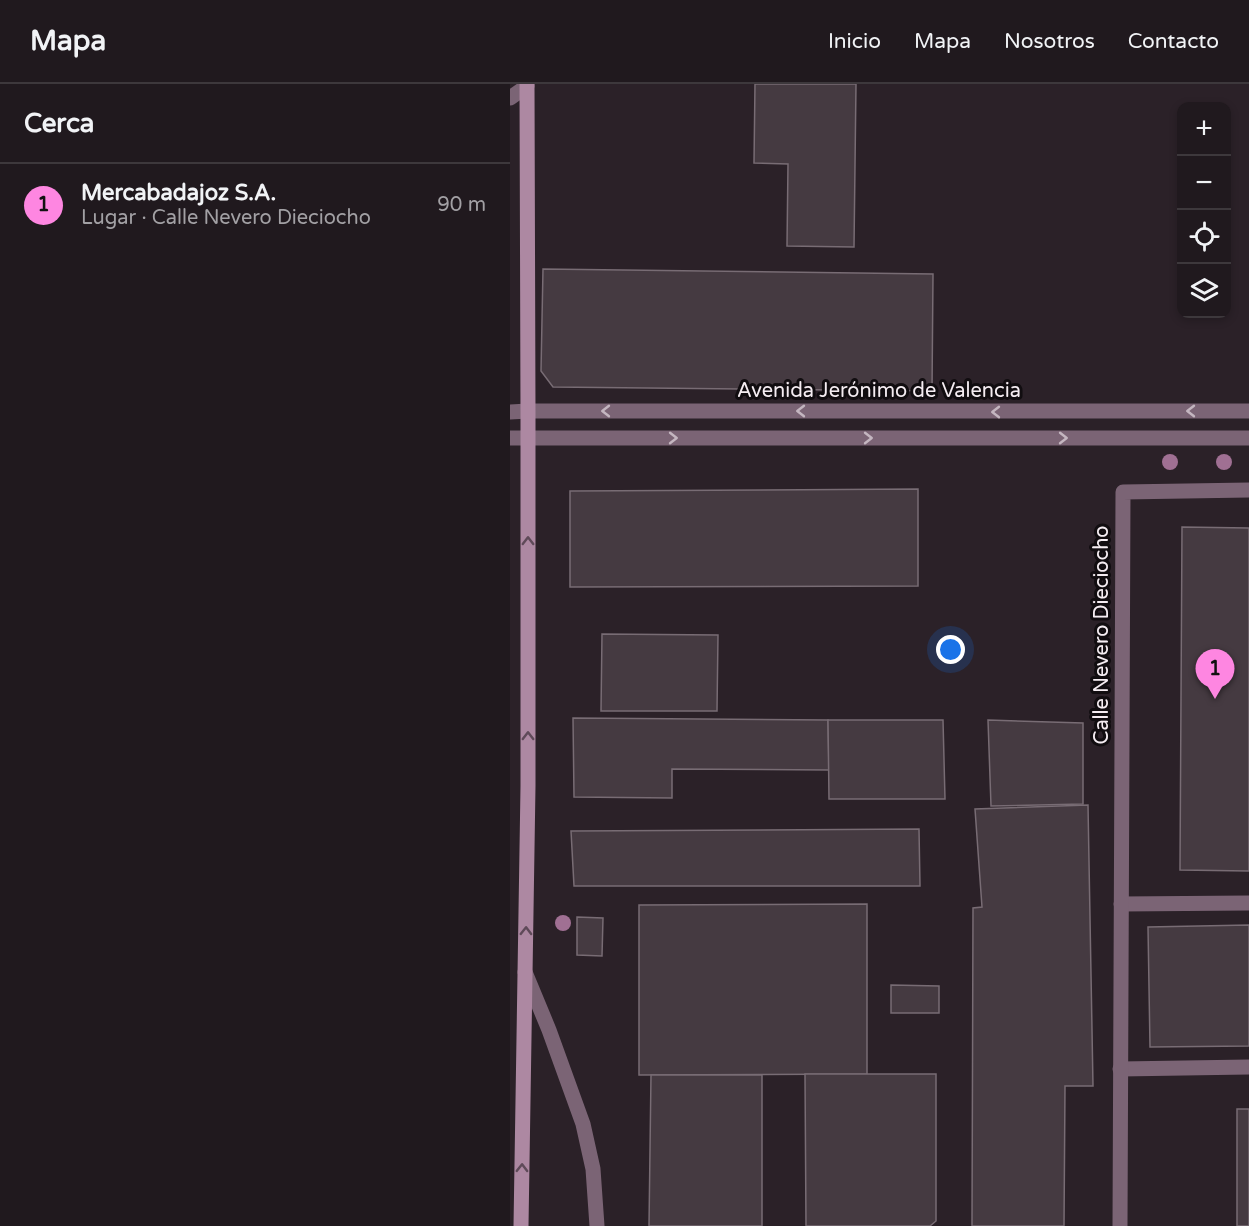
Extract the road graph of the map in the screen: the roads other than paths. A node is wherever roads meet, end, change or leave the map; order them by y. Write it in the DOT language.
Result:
graph roads {
  1 [pos="526,85"];
  2 [pos="510,98"];
  3 [pos="528,411"];
  4 [pos="1249,411"];
  5 [pos="510,412"];
  6 [pos="510,438"];
  7 [pos="528,438"];
  8 [pos="1249,438"];
  9 [pos="1249,490"];
  10 [pos="1249,903"];
  11 [pos="1121,904"];
  12 [pos="525,972"];
  13 [pos="1249,1067"];
  14 [pos="1120,1069"];
  15 [pos="521,1226"];
  16 [pos="597,1226"];
  17 [pos="1120,1226"];
  1 -- 2 [label="street"];
  1 -- 3 [label="main road"];
  4 -- 3 [label="street, Avenida Jerónimo de Valencia, one-way"];
  3 -- 5 [label="street, Avenida Jerónimo de Valencia"];
  3 -- 7 [label="main road"];
  6 -- 7 [label="street"];
  7 -- 8 [label="street, one-way"];
  12 -- 7 [label="main road, one-way"];
  9 -- 11 [label="street, Calle Nevero Dieciocho"];
  10 -- 11 [label="street"];
  11 -- 14 [label="street, Calle Nevero Dieciocho"];
  15 -- 12 [label="main road, one-way"];
  12 -- 16 [label="street"];
  13 -- 14 [label="street"];
  14 -- 17 [label="street, Calle Nevero Dieciocho"];
}
